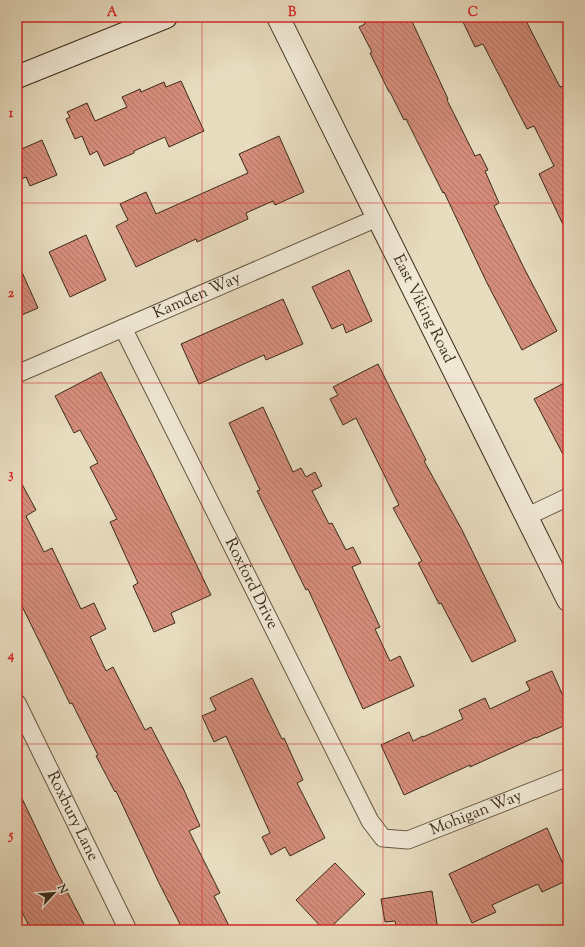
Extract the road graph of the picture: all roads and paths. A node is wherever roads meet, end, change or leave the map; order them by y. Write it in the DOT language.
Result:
graph roads {
  1 [pos="166,17"];
  2 [pos="278,17"];
  3 [pos="17,77"];
  4 [pos="378,218"];
  5 [pos="123,328"];
  6 [pos="17,374"];
  7 [pos="568,497"];
  8 [pos="526,517"];
  9 [pos="568,600"];
  10 [pos="17,703"];
  11 [pos="568,777"];
  12 [pos="383,838"];
  13 [pos="128,930"];
  1 -- 3 [label="street"];
  2 -- 4 [label="street, East Viking Road"];
  4 -- 5 [label="street, Kamden Way"];
  4 -- 8 [label="street, East Viking Road"];
  5 -- 6 [label="street, Kamden Way"];
  5 -- 12 [label="street, Roxford Drive"];
  7 -- 8 [label="street"];
  8 -- 9 [label="street, East Viking Road"];
  10 -- 13 [label="street, Roxbury Lane"];
  11 -- 12 [label="street, Mohigan Way"];
}
